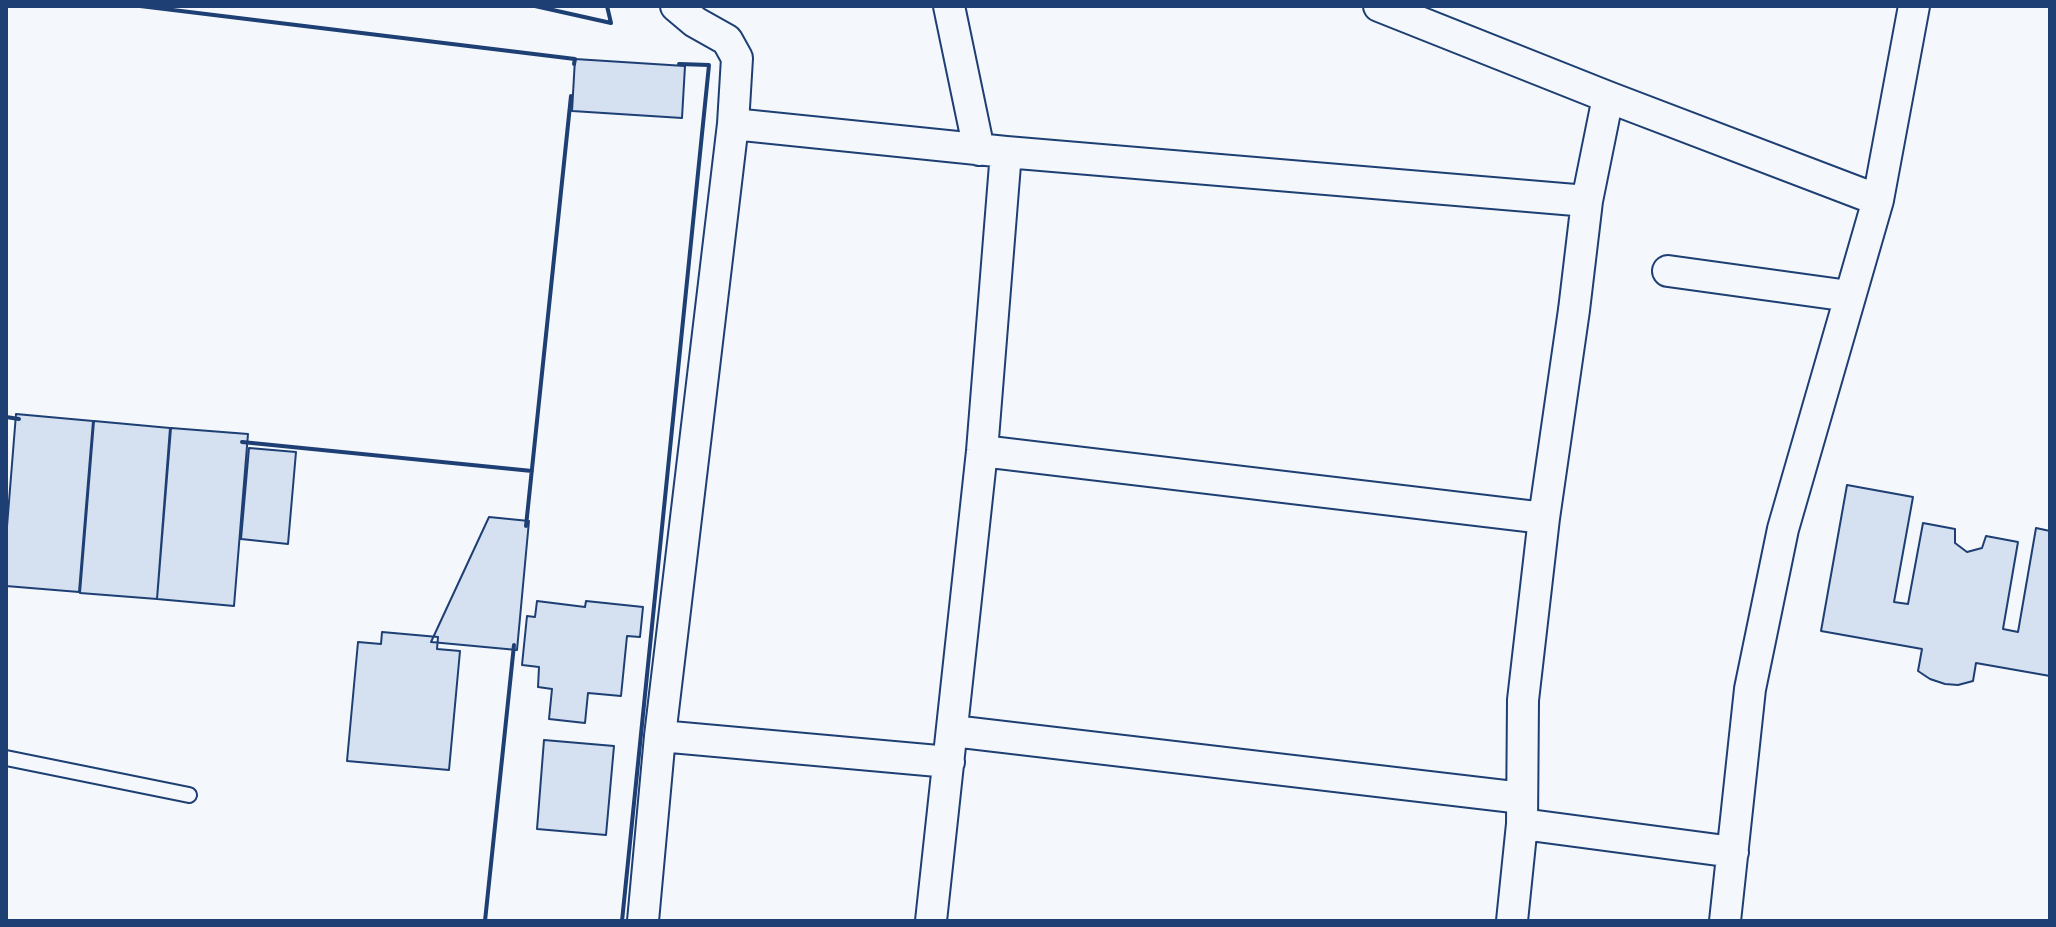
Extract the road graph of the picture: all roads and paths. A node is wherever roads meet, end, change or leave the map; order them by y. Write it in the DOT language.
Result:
graph roads {
  1 [pos="676,6"];
  2 [pos="949,6"];
  3 [pos="1379,6"];
  4 [pos="1914,6"];
  5 [pos="1608,97"];
  6 [pos="733,124"];
  7 [pos="992,151"];
  8 [pos="1878,200"];
  9 [pos="1587,201"];
  10 [pos="1668,271"];
  11 [pos="1849,296"];
  12 [pos="982,451"];
  13 [pos="1544,518"];
  14 [pos="953,731"];
  15 [pos="660,736"];
  16 [pos="6,758"];
  17 [pos="949,762"];
  18 [pos="189,795"];
  19 [pos="1522,811"];
  20 [pos="1733,852"];
  21 [pos="643,921"];
  22 [pos="931,921"];
  23 [pos="1512,921"];
  24 [pos="1725,921"];
  1 -- 6 [label="street"];
  2 -- 7 [label="street"];
  3 -- 5 [label="street"];
  4 -- 8 [label="street"];
  5 -- 8 [label="street"];
  5 -- 9 [label="street"];
  6 -- 7 [label="street"];
  6 -- 15 [label="street"];
  7 -- 9 [label="street"];
  7 -- 12 [label="street"];
  8 -- 11 [label="street"];
  9 -- 13 [label="street"];
  10 -- 11 [label="street"];
  11 -- 20 [label="street"];
  12 -- 13 [label="street"];
  12 -- 14 [label="street"];
  13 -- 19 [label="street"];
  14 -- 17 [label="street"];
  14 -- 19 [label="street"];
  15 -- 17 [label="street"];
  15 -- 21 [label="street"];
  16 -- 18 [label="lane"];
  17 -- 22 [label="street"];
  19 -- 20 [label="street"];
  19 -- 23 [label="street"];
  20 -- 24 [label="street"];
}
